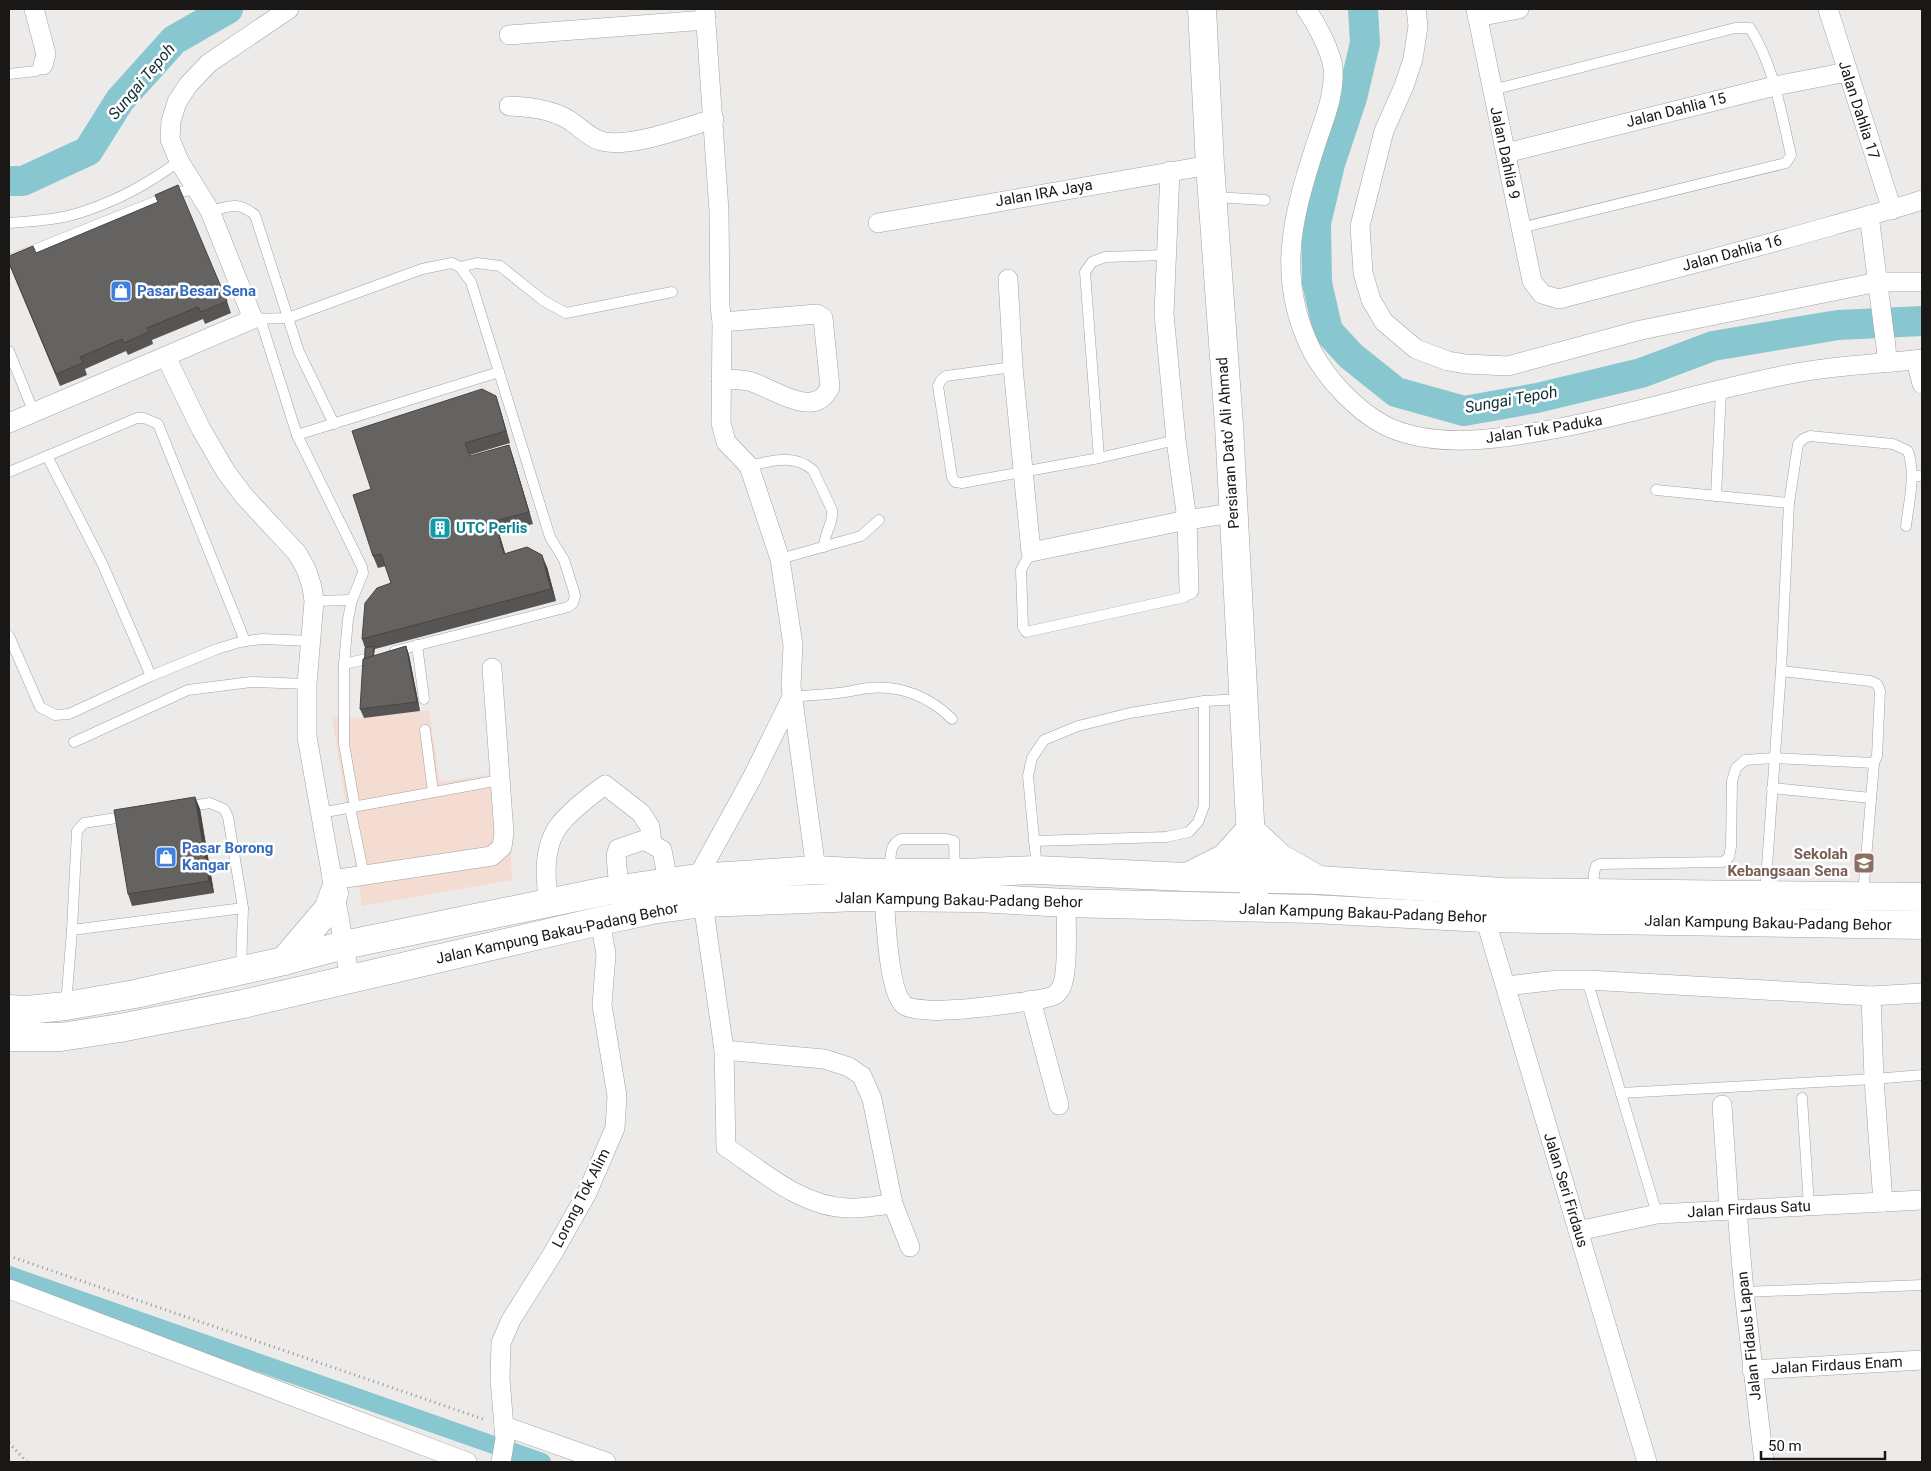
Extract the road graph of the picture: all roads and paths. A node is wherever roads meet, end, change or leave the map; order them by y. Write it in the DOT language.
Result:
graph roads {
  1 [pos="34,9"];
  2 [pos="289,9"];
  3 [pos="1202,9"];
  4 [pos="1306,9"];
  5 [pos="1416,9"];
  6 [pos="1519,9"];
  7 [pos="1828,9"];
  8 [pos="1477,13"];
  9 [pos="706,14"];
  10 [pos="509,35"];
  11 [pos="43,64"];
  12 [pos="1847,72"];
  13 [pos="9,74"];
  14 [pos="1775,86"];
  15 [pos="1492,90"];
  16 [pos="509,106"];
  17 [pos="714,119"];
  18 [pos="1506,153"];
  19 [pos="179,161"];
  20 [pos="1210,164"];
  21 [pos="1170,171"];
  22 [pos="136,189"];
  23 [pos="197,189"];
  24 [pos="1213,196"];
  25 [pos="1265,200"];
  26 [pos="1922,200"];
  27 [pos="143,206"];
  28 [pos="1892,210"];
  29 [pos="210,211"];
  30 [pos="1869,215"];
  31 [pos="9,223"];
  32 [pos="878,223"];
  33 [pos="1520,228"];
  34 [pos="1166,255"];
  35 [pos="9,260"];
  36 [pos="460,266"];
  37 [pos="1008,279"];
  38 [pos="1878,282"];
  39 [pos="1922,282"];
  40 [pos="672,292"];
  41 [pos="1542,294"];
  42 [pos="288,318"];
  43 [pos="257,319"];
  44 [pos="722,322"];
  45 [pos="9,351"];
  46 [pos="1887,355"];
  47 [pos="166,356"];
  48 [pos="1919,360"];
  49 [pos="1013,367"];
  50 [pos="499,372"];
  51 [pos="721,380"];
  52 [pos="1922,384"];
  53 [pos="1721,390"];
  54 [pos="34,413"];
  55 [pos="9,423"];
  56 [pos="334,424"];
  57 [pos="297,435"];
  58 [pos="1176,440"];
  59 [pos="47,456"];
  60 [pos="1099,458"];
  61 [pos="749,466"];
  62 [pos="1023,471"];
  63 [pos="9,472"];
  64 [pos="1917,476"];
  65 [pos="1656,490"];
  66 [pos="1716,496"];
  67 [pos="1789,503"];
  68 [pos="1232,513"];
  69 [pos="879,520"];
  70 [pos="1186,520"];
  71 [pos="1906,526"];
  72 [pos="824,547"];
  73 [pos="1031,552"];
  74 [pos="780,560"];
  75 [pos="1189,590"];
  76 [pos="352,600"];
  77 [pos="314,601"];
  78 [pos="9,636"];
  79 [pos="245,641"];
  80 [pos="311,641"];
  81 [pos="417,646"];
  82 [pos="383,654"];
  83 [pos="366,658"];
  84 [pos="344,664"];
  85 [pos="492,668"];
  86 [pos="1781,671"];
  87 [pos="151,676"];
  88 [pos="307,684"];
  89 [pos="792,697"];
  90 [pos="1243,698"];
  91 [pos="424,699"];
  92 [pos="1204,701"];
  93 [pos="952,719"];
  94 [pos="425,730"];
  95 [pos="74,742"];
  96 [pos="1774,758"];
  97 [pos="1874,763"];
  98 [pos="500,780"];
  99 [pos="1772,788"];
  100 [pos="433,792"];
  101 [pos="1871,798"];
  102 [pos="353,807"];
  103 [pos="171,809"];
  104 [pos="320,813"];
  105 [pos="142,814"];
  106 [pos="1250,830"];
  107 [pos="1034,841"];
  108 [pos="652,843"];
  109 [pos="816,870"];
  110 [pos="1037,870"];
  111 [pos="364,875"];
  112 [pos="1186,877"];
  113 [pos="1253,878"];
  114 [pos="1320,880"];
  115 [pos="668,882"];
  116 [pos="887,885"];
  117 [pos="333,887"];
  118 [pos="619,889"];
  119 [pos="700,891"];
  120 [pos="1593,893"];
  121 [pos="1765,894"];
  122 [pos="1863,896"];
  123 [pos="1922,896"];
  124 [pos="549,902"];
  125 [pos="1066,902"];
  126 [pos="243,908"];
  127 [pos="1255,908"];
  128 [pos="1485,918"];
  129 [pos="600,921"];
  130 [pos="1922,925"];
  131 [pos="72,930"];
  132 [pos="344,945"];
  133 [pos="284,961"];
  134 [pos="241,971"];
  135 [pos="350,979"];
  136 [pos="1587,980"];
  137 [pos="1506,986"];
  138 [pos="1922,993"];
  139 [pos="1871,996"];
  140 [pos="1031,1000"];
  141 [pos="66,1006"];
  142 [pos="15,1007"];
  143 [pos="9,1037"];
  144 [pos="724,1050"];
  145 [pos="1922,1075"];
  146 [pos="1874,1079"];
  147 [pos="1621,1094"];
  148 [pos="1802,1098"];
  149 [pos="1060,1105"];
  150 [pos="1722,1105"];
  151 [pos="1922,1200"];
  152 [pos="1883,1202"];
  153 [pos="893,1204"];
  154 [pos="1809,1206"];
  155 [pos="1733,1210"];
  156 [pos="1657,1214"];
  157 [pos="1578,1231"];
  158 [pos="910,1247"];
  159 [pos="9,1256"];
  160 [pos="1922,1285"];
  161 [pos="9,1289"];
  162 [pos="1744,1292"];
  163 [pos="1922,1360"];
  164 [pos="1752,1370"];
  165 [pos="504,1432"];
  166 [pos="9,1443"];
  167 [pos="27,1462"];
  168 [pos="467,1462"];
  169 [pos="502,1462"];
  170 [pos="606,1462"];
  171 [pos="1647,1462"];
  172 [pos="1764,1462"];
  1 -- 11 [label="street"];
  2 -- 19 [label="street"];
  3 -- 20 [label="street, Persiaran Dato' Ali Ahmad"];
  4 -- 53 [label="street, Jalan Tuk Paduka"];
  5 -- 38 [label="street"];
  6 -- 8 [label="street"];
  7 -- 12 [label="street, Jalan Dahlia 17"];
  8 -- 15 [label="street, Jalan Dahlia 9"];
  9 -- 10 [label="street"];
  9 -- 17 [label="street"];
  11 -- 13 [label="lane"];
  12 -- 14 [label="street, Jalan Dahlia 15"];
  12 -- 28 [label="street, Jalan Dahlia 17"];
  14 -- 15 [label="lane"];
  14 -- 18 [label="street, Jalan Dahlia 15"];
  14 -- 33 [label="lane"];
  15 -- 18 [label="street, Jalan Dahlia 9"];
  16 -- 17 [label="street"];
  17 -- 44 [label="street"];
  18 -- 33 [label="street, Jalan Dahlia 9"];
  19 -- 22 [label="lane"];
  19 -- 23 [label="street"];
  20 -- 21 [label="street, Jalan IRA Jaya"];
  20 -- 24 [label="street, Persiaran Dato' Ali Ahmad"];
  21 -- 32 [label="street, Jalan IRA Jaya"];
  21 -- 34 [label="street"];
  22 -- 27 [label="lane"];
  22 -- 31 [label="lane"];
  23 -- 27 [label="lane"];
  23 -- 29 [label="street"];
  24 -- 25 [label="lane"];
  24 -- 68 [label="street, Persiaran Dato' Ali Ahmad"];
  26 -- 28 [label="street, Jalan Dahlia 16"];
  27 -- 35 [label="lane"];
  28 -- 30 [label="street, Jalan Dahlia 16"];
  29 -- 42 [label="lane"];
  29 -- 43 [label="street"];
  30 -- 38 [label="street"];
  30 -- 41 [label="street, Jalan Dahlia 16"];
  33 -- 41 [label="street, Jalan Dahlia 9"];
  34 -- 58 [label="street"];
  34 -- 60 [label="lane"];
  36 -- 40 [label="lane"];
  36 -- 42 [label="lane"];
  36 -- 50 [label="lane"];
  37 -- 49 [label="street"];
  38 -- 39 [label="street"];
  38 -- 46 [label="street"];
  42 -- 43 [label="lane"];
  42 -- 56 [label="lane"];
  43 -- 47 [label="street"];
  43 -- 57 [label="lane"];
  44 -- 51 [label="street"];
  44 -- 51 [label="street"];
  45 -- 54 [label="lane"];
  46 -- 48 [label="street, Jalan Tuk Paduka"];
  46 -- 53 [label="street, Jalan Tuk Paduka"];
  47 -- 54 [label="street"];
  47 -- 77 [label="street"];
  48 -- 52 [label="street"];
  49 -- 62 [label="street"];
  49 -- 62 [label="lane"];
  50 -- 56 [label="lane"];
  50 -- 81 [label="lane"];
  51 -- 61 [label="street"];
  53 -- 66 [label="lane"];
  54 -- 55 [label="street"];
  56 -- 57 [label="lane"];
  57 -- 76 [label="lane"];
  58 -- 60 [label="lane"];
  58 -- 70 [label="street"];
  59 -- 63 [label="lane"];
  59 -- 79 [label="lane"];
  59 -- 87 [label="lane"];
  60 -- 62 [label="lane"];
  61 -- 72 [label="lane"];
  61 -- 74 [label="street"];
  62 -- 73 [label="street"];
  64 -- 67 [label="lane"];
  64 -- 71 [label="lane"];
  65 -- 66 [label="lane"];
  66 -- 67 [label="lane"];
  67 -- 86 [label="lane"];
  68 -- 70 [label="street"];
  68 -- 90 [label="street, Persiaran Dato' Ali Ahmad"];
  69 -- 72 [label="lane"];
  70 -- 73 [label="street"];
  70 -- 75 [label="street"];
  72 -- 74 [label="lane"];
  73 -- 75 [label="lane"];
  74 -- 89 [label="street"];
  76 -- 77 [label="lane"];
  76 -- 84 [label="lane"];
  77 -- 80 [label="street"];
  78 -- 87 [label="lane"];
  79 -- 80 [label="lane"];
  79 -- 87 [label="lane"];
  80 -- 88 [label="street"];
  81 -- 82 [label="lane"];
  81 -- 91 [label="lane"];
  83 -- 84 [label="lane"];
  84 -- 102 [label="lane"];
  85 -- 98 [label="street"];
  86 -- 96 [label="lane"];
  86 -- 97 [label="lane"];
  88 -- 95 [label="lane"];
  88 -- 104 [label="street"];
  89 -- 93 [label="lane"];
  89 -- 109 [label="street"];
  89 -- 119 [label="street"];
  90 -- 92 [label="lane"];
  90 -- 106 [label="street, Persiaran Dato' Ali Ahmad"];
  92 -- 107 [label="lane"];
  92 -- 107 [label="lane"];
  94 -- 100 [label="lane"];
  96 -- 97 [label="lane"];
  96 -- 99 [label="lane"];
  96 -- 120 [label="lane"];
  97 -- 101 [label="lane"];
  98 -- 100 [label="lane"];
  98 -- 111 [label="street"];
  99 -- 101 [label="lane"];
  99 -- 121 [label="lane"];
  100 -- 102 [label="lane"];
  101 -- 122 [label="lane"];
  102 -- 104 [label="lane"];
  102 -- 111 [label="lane"];
  103 -- 126 [label="lane"];
  104 -- 117 [label="street"];
  105 -- 131 [label="lane"];
  106 -- 112 [label="street"];
  106 -- 113 [label="street, Persiaran Dato' Ali Ahmad"];
  106 -- 114 [label="street"];
  107 -- 110 [label="lane"];
  108 -- 115 [label="street"];
  108 -- 118 [label="street"];
  108 -- 124 [label="street"];
  109 -- 116 [label="street, Jalan Kampung Bakau-Padang Behor"];
  109 -- 119 [label="street, Jalan Kampung Bakau-Padang Behor"];
  110 -- 112 [label="street, Jalan Kampung Bakau-Padang Behor"];
  110 -- 116 [label="street, Jalan Kampung Bakau-Padang Behor"];
  111 -- 117 [label="street"];
  112 -- 113 [label="street, Jalan Kampung Bakau-Padang Behor"];
  113 -- 114 [label="street, Jalan Kampung Bakau-Padang Behor"];
  113 -- 127 [label="street, Persiaran Dato' Ali Ahmad"];
  114 -- 120 [label="street, Jalan Kampung Bakau-Padang Behor"];
  115 -- 118 [label="street, Jalan Kampung Bakau-Padang Behor"];
  115 -- 119 [label="street, Jalan Kampung Bakau-Padang Behor"];
  116 -- 119 [label="street, Jalan Kampung Bakau-Padang Behor"];
  116 -- 125 [label="street, Jalan Kampung Bakau-Padang Behor"];
  116 -- 140 [label="street"];
  117 -- 132 [label="street"];
  117 -- 133 [label="street"];
  118 -- 124 [label="street, Jalan Kampung Bakau-Padang Behor"];
  119 -- 129 [label="street, Jalan Kampung Bakau-Padang Behor"];
  119 -- 144 [label="street"];
  120 -- 121 [label="street, Jalan Kampung Bakau-Padang Behor"];
  121 -- 122 [label="street, Jalan Kampung Bakau-Padang Behor"];
  122 -- 123 [label="street, Jalan Kampung Bakau-Padang Behor"];
  124 -- 132 [label="street, Jalan Kampung Bakau-Padang Behor"];
  125 -- 127 [label="street, Jalan Kampung Bakau-Padang Behor"];
  125 -- 140 [label="street"];
  126 -- 131 [label="lane"];
  126 -- 134 [label="lane"];
  127 -- 128 [label="street, Jalan Kampung Bakau-Padang Behor"];
  128 -- 130 [label="street, Jalan Kampung Bakau-Padang Behor"];
  128 -- 137 [label="street, Jalan Seri Firdaus"];
  129 -- 135 [label="street, Jalan Kampung Bakau-Padang Behor"];
  129 -- 165 [label="street, Lorong Tok Alim"];
  131 -- 141 [label="lane"];
  132 -- 133 [label="street, Jalan Kampung Bakau-Padang Behor"];
  132 -- 135 [label="street"];
  133 -- 134 [label="street, Jalan Kampung Bakau-Padang Behor"];
  134 -- 141 [label="street, Jalan Kampung Bakau-Padang Behor"];
  135 -- 143 [label="street, Jalan Kampung Bakau-Padang Behor"];
  136 -- 137 [label="street"];
  136 -- 139 [label="street"];
  136 -- 147 [label="lane"];
  137 -- 157 [label="street, Jalan Seri Firdaus"];
  138 -- 139 [label="street"];
  139 -- 146 [label="street"];
  140 -- 149 [label="street"];
  141 -- 142 [label="street, Jalan Kampung Bakau-Padang Behor"];
  144 -- 153 [label="street"];
  144 -- 153 [label="street"];
  145 -- 146 [label="lane"];
  146 -- 147 [label="lane"];
  146 -- 152 [label="street"];
  147 -- 156 [label="lane"];
  148 -- 154 [label="lane"];
  150 -- 155 [label="street, Jalan Fidaus Lapan"];
  151 -- 152 [label="street, Jalan Firdaus Satu"];
  152 -- 154 [label="street, Jalan Firdaus Satu"];
  153 -- 158 [label="street"];
  154 -- 155 [label="street, Jalan Firdaus Satu"];
  155 -- 156 [label="street, Jalan Firdaus Satu"];
  155 -- 162 [label="street, Jalan Fidaus Lapan"];
  156 -- 157 [label="street, Jalan Firdaus Satu"];
  157 -- 171 [label="street, Jalan Seri Firdaus"];
  159 -- 165 [label="path"];
  160 -- 162 [label="lane"];
  161 -- 168 [label="street"];
  162 -- 164 [label="street, Jalan Fidaus Lapan"];
  163 -- 164 [label="street, Jalan Firdaus Enam"];
  164 -- 172 [label="street, Jalan Fidaus Lapan"];
  165 -- 169 [label="street, Lorong Tok Alim"];
  165 -- 170 [label="street"];
  166 -- 167 [label="path"];
}
